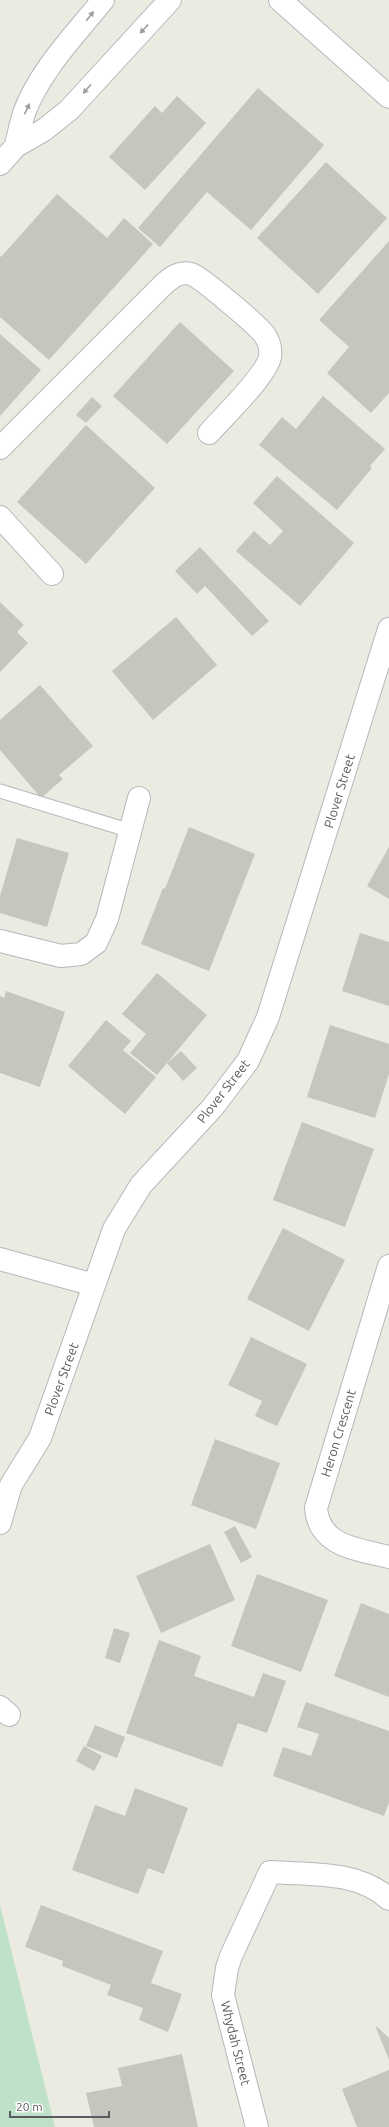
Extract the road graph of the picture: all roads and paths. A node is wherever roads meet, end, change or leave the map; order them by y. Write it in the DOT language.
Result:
graph roads {
  1 [pos="103,0"];
  2 [pos="170,0"];
  3 [pos="280,0"];
  4 [pos="389,97"];
  5 [pos="16,146"];
  6 [pos="0,164"];
  7 [pos="209,433"];
  8 [pos="0,448"];
  9 [pos="0,517"];
  10 [pos="52,574"];
  11 [pos="389,629"];
  12 [pos="0,791"];
  13 [pos="139,798"];
  14 [pos="131,830"];
  15 [pos="0,941"];
  16 [pos="0,1259"];
  17 [pos="389,1266"];
  18 [pos="94,1285"];
  19 [pos="0,1523"];
  20 [pos="389,1557"];
  21 [pos="389,1899"];
  22 [pos="257,2127"];
  5 -- 1 [label="street, one-way"];
  2 -- 5 [label="street, one-way"];
  3 -- 4 [label="street"];
  5 -- 6 [label="street"];
  7 -- 8 [label="street"];
  9 -- 10 [label="street"];
  11 -- 18 [label="street, Plover Street"];
  12 -- 14 [label="lane"];
  13 -- 14 [label="street"];
  14 -- 15 [label="street"];
  16 -- 18 [label="street"];
  17 -- 20 [label="street, Heron Crescent"];
  18 -- 19 [label="street, Plover Street"];
  21 -- 22 [label="street, Whydah Street"];
}
